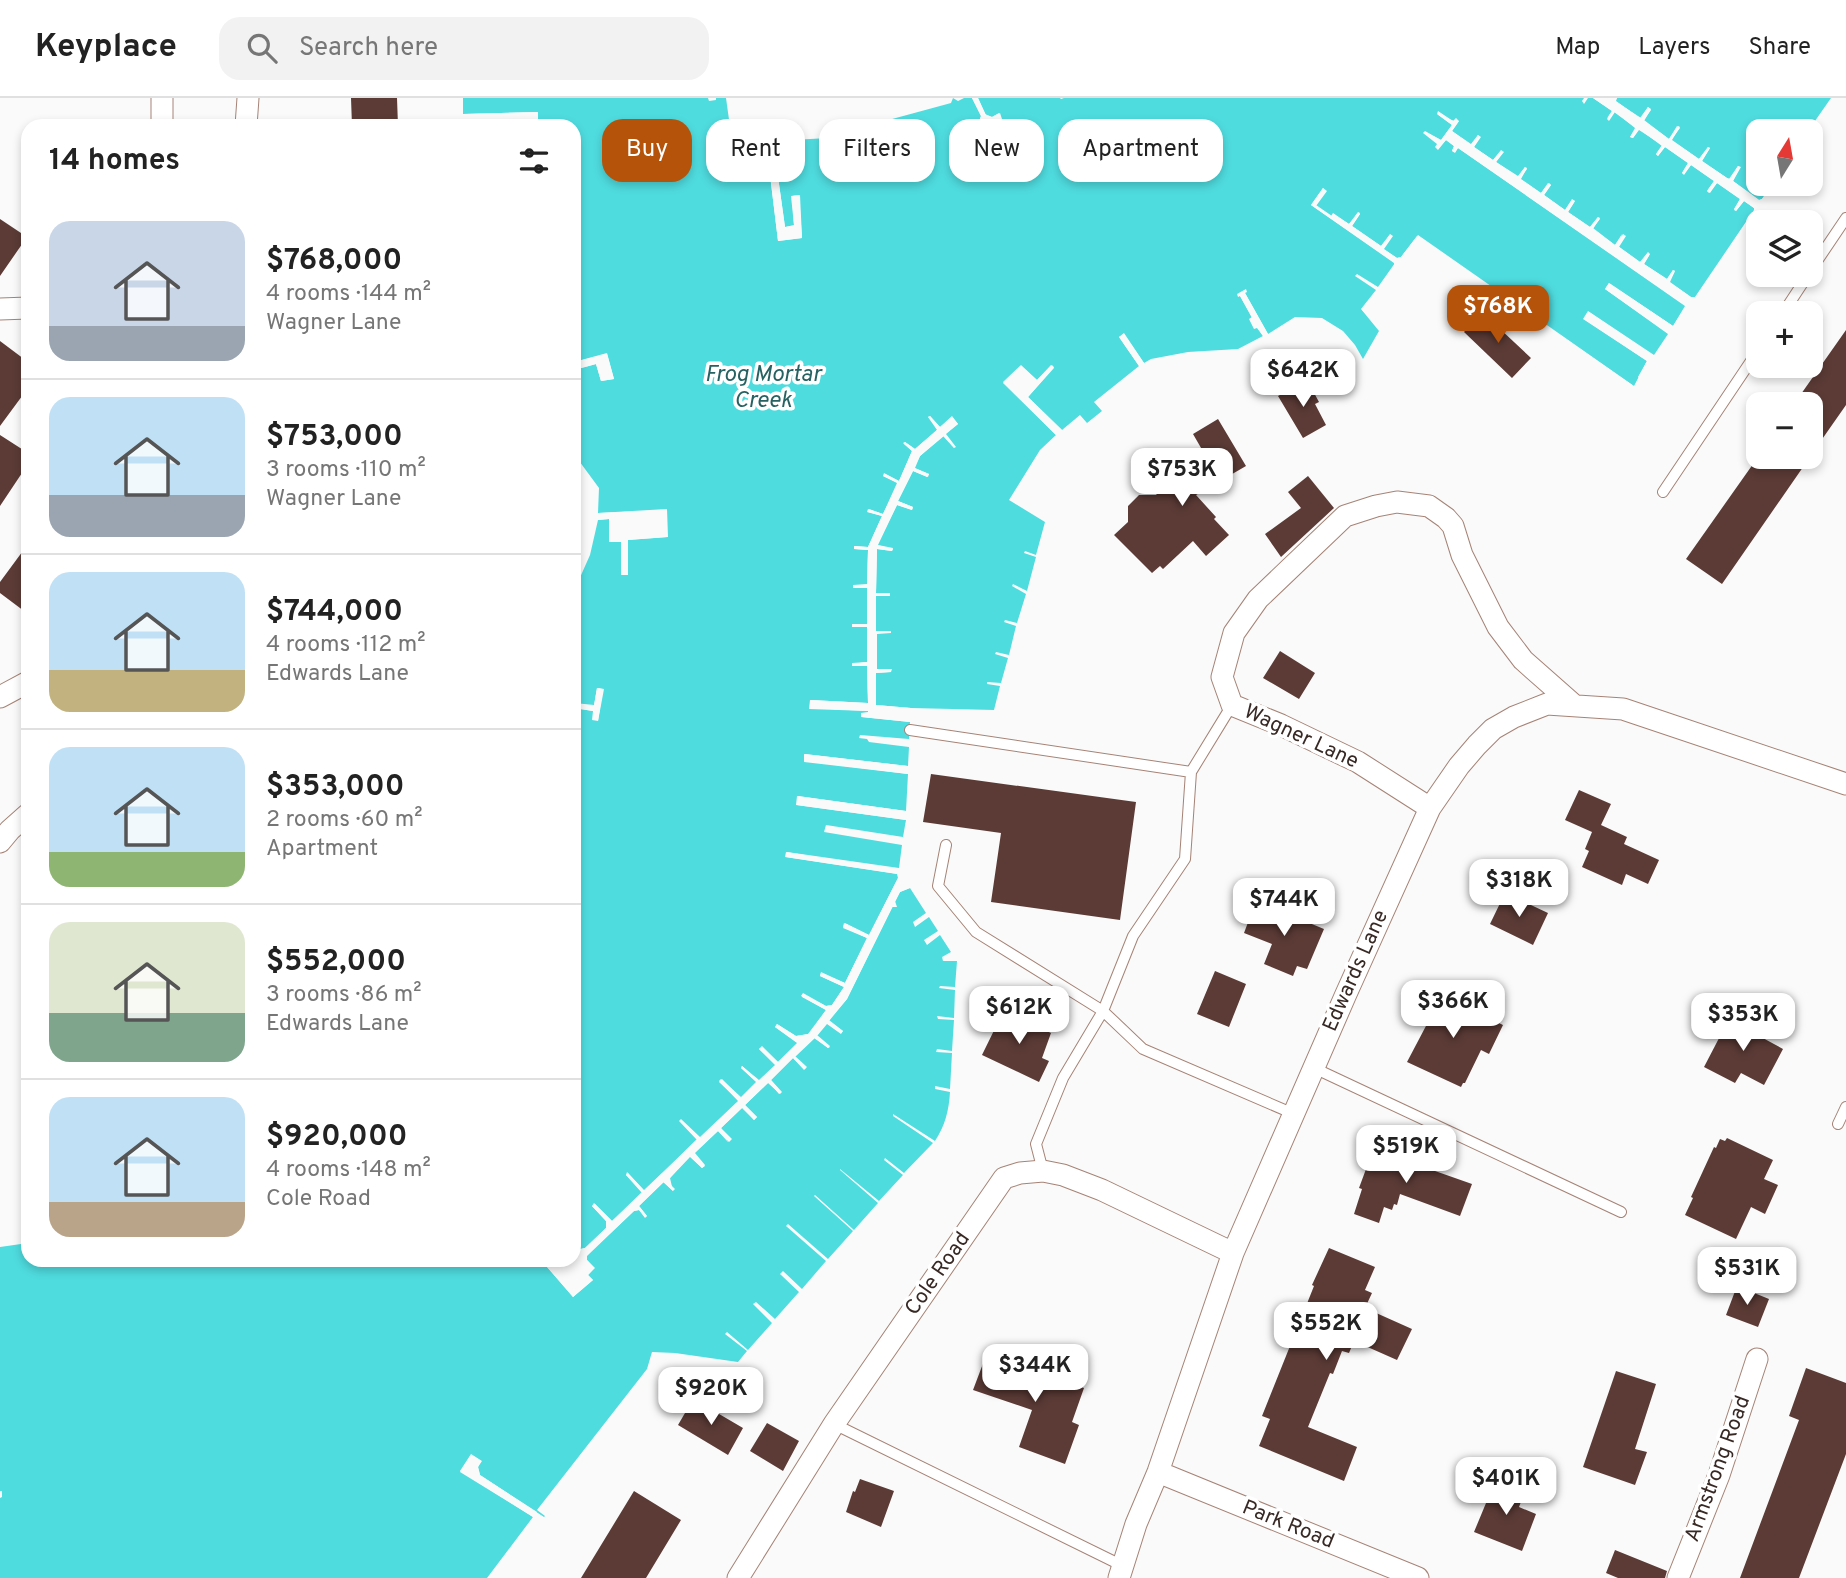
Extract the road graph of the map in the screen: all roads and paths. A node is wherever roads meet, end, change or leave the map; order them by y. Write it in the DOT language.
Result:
graph roads {
  1 [pos="162,98"];
  2 [pos="248,98"];
  3 [pos="162,119"];
  4 [pos="246,119"];
  5 [pos="1846,218"];
  6 [pos="1823,252"];
  7 [pos="21,308"];
  8 [pos="0,309"];
  9 [pos="1746,368"];
  10 [pos="1663,492"];
  11 [pos="21,686"];
  12 [pos="0,697"];
  13 [pos="1232,705"];
  14 [pos="1574,705"];
  15 [pos="910,730"];
  16 [pos="1191,772"];
  17 [pos="1846,784"];
  18 [pos="1430,808"];
  19 [pos="21,819"];
  20 [pos="3,831"];
  21 [pos="946,845"];
  22 [pos="1103,1011"];
  23 [pos="1314,1068"];
  24 [pos="1846,1107"];
  25 [pos="1294,1114"];
  26 [pos="1838,1124"];
  27 [pos="1043,1171"];
  28 [pos="1621,1212"];
  29 [pos="1233,1254"];
  30 [pos="1757,1359"];
  31 [pos="834,1423"];
  32 [pos="1158,1472"];
  33 [pos="1121,1572"];
  34 [pos="738,1578"];
  35 [pos="1418,1578"];
  36 [pos="1678,1578"];
  1 -- 3 [label="street"];
  2 -- 4 [label="street"];
  5 -- 6 [label="lane"];
  7 -- 8 [label="street"];
  9 -- 10 [label="lane"];
  11 -- 12 [label="street"];
  13 -- 14 [label="street, Wagner Lane"];
  13 -- 16 [label="lane"];
  13 -- 18 [label="street, Wagner Lane"];
  14 -- 17 [label="street, Edwards Lane"];
  14 -- 18 [label="street, Edwards Lane"];
  15 -- 16 [label="lane"];
  16 -- 22 [label="lane"];
  18 -- 23 [label="street, Edwards Lane"];
  19 -- 20 [label="street"];
  21 -- 22 [label="lane"];
  22 -- 25 [label="lane"];
  22 -- 27 [label="lane"];
  23 -- 25 [label="street, Edwards Lane"];
  23 -- 28 [label="lane"];
  24 -- 26 [label="lane"];
  25 -- 29 [label="street, Edwards Lane"];
  27 -- 29 [label="street, Cole Road"];
  27 -- 31 [label="street, Cole Road"];
  29 -- 32 [label="street, Edwards Lane"];
  30 -- 36 [label="street, Armstrong Road"];
  31 -- 33 [label="lane"];
  31 -- 34 [label="street, Cole Road"];
  32 -- 33 [label="street, Edwards Lane"];
  32 -- 35 [label="street, Park Road"];
}
